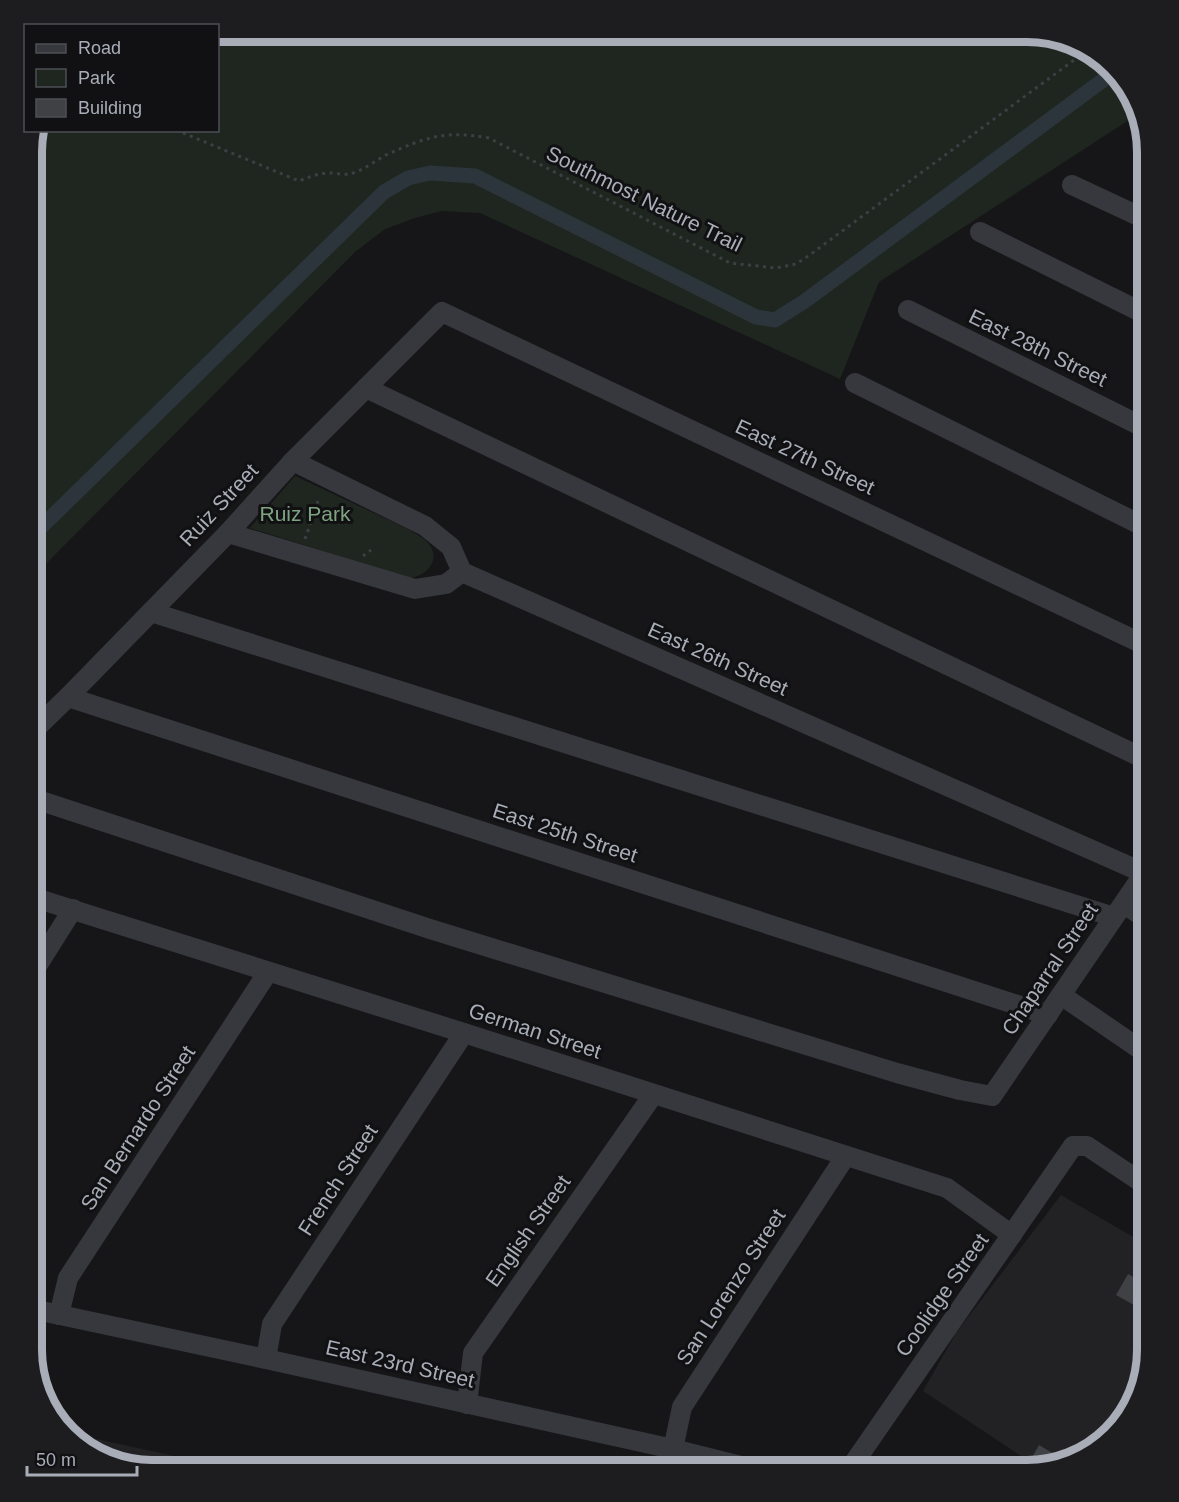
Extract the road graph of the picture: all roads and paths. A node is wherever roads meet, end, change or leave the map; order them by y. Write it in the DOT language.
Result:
graph roads {
  1 [pos="1080,56"];
  2 [pos="181,132"];
  3 [pos="1072,185"];
  4 [pos="1137,215"];
  5 [pos="981,232"];
  6 [pos="908,310"];
  7 [pos="1137,310"];
  8 [pos="442,312"];
  9 [pos="855,383"];
  10 [pos="366,388"];
  11 [pos="1137,424"];
  12 [pos="293,461"];
  13 [pos="318,501"];
  14 [pos="1137,523"];
  15 [pos="228,533"];
  16 [pos="306,556"];
  17 [pos="462,572"];
  18 [pos="151,612"];
  19 [pos="1137,641"];
  20 [pos="68,697"];
  21 [pos="42,722"];
  22 [pos="1137,755"];
  23 [pos="42,801"];
  24 [pos="1137,867"];
  25 [pos="1137,884"];
  26 [pos="42,900"];
  27 [pos="73,909"];
  28 [pos="1119,910"];
  29 [pos="1137,916"];
  30 [pos="42,958"];
  31 [pos="268,972"];
  32 [pos="1061,995"];
  33 [pos="1048,1014"];
  34 [pos="464,1033"];
  35 [pos="1137,1046"];
  36 [pos="653,1095"];
  37 [pos="844,1157"];
  38 [pos="1137,1179"];
  39 [pos="1012,1235"];
  40 [pos="42,1311"];
  41 [pos="59,1315"];
  42 [pos="266,1359"];
  43 [pos="467,1404"];
  44 [pos="673,1449"];
  45 [pos="717,1460"];
  46 [pos="856,1460"];
  1 -- 2 [label="path, Southmost Nature Trail"];
  3 -- 4 [label="street"];
  5 -- 7 [label="street"];
  6 -- 11 [label="street, East 28th Street"];
  8 -- 10 [label="street, Ruiz Street"];
  8 -- 19 [label="street, East 27th Street"];
  9 -- 14 [label="street"];
  10 -- 12 [label="street, Ruiz Street"];
  10 -- 22 [label="street"];
  12 -- 15 [label="street, Ruiz Street"];
  12 -- 17 [label="street"];
  13 -- 16 [label="path"];
  15 -- 16 [label="street"];
  15 -- 18 [label="street, Ruiz Street"];
  16 -- 17 [label="street"];
  17 -- 24 [label="street, East 26th Street"];
  18 -- 20 [label="street, Ruiz Street"];
  18 -- 28 [label="street"];
  20 -- 21 [label="street, Ruiz Street"];
  20 -- 33 [label="street, East 25th Street"];
  23 -- 33 [label="street, Chaparral Street"];
  25 -- 28 [label="street, Chaparral Street"];
  26 -- 27 [label="street, German Street"];
  27 -- 30 [label="street"];
  27 -- 31 [label="street, German Street"];
  28 -- 29 [label="street"];
  28 -- 32 [label="street, Chaparral Street"];
  31 -- 34 [label="street, German Street"];
  31 -- 41 [label="street, San Bernardo Street"];
  32 -- 33 [label="street, Chaparral Street"];
  32 -- 35 [label="street"];
  34 -- 36 [label="street, German Street"];
  34 -- 42 [label="street, French Street"];
  36 -- 37 [label="street, German Street"];
  36 -- 43 [label="street, English Street"];
  37 -- 39 [label="street, German Street"];
  37 -- 44 [label="street, San Lorenzo Street"];
  38 -- 39 [label="street, Coolidge Street"];
  39 -- 46 [label="street, Coolidge Street"];
  40 -- 41 [label="street, East 23rd Street"];
  41 -- 42 [label="street, East 23rd Street"];
  42 -- 43 [label="street, East 23rd Street"];
  43 -- 44 [label="street, East 23rd Street"];
  44 -- 45 [label="street, East 23rd Street"];
}
